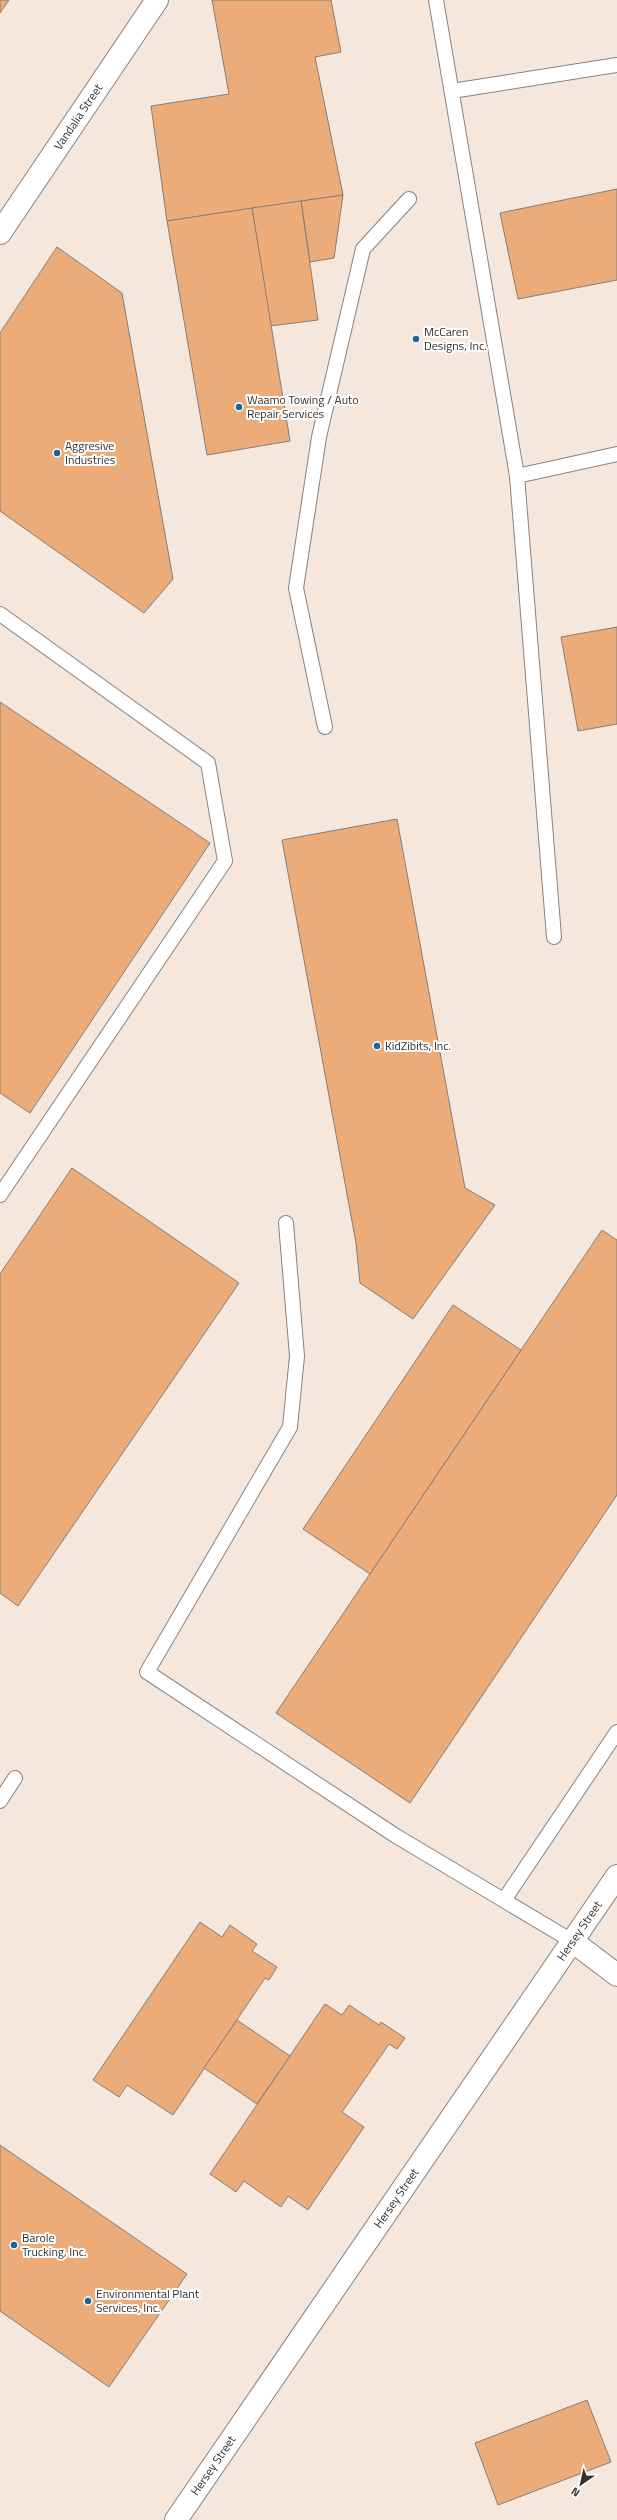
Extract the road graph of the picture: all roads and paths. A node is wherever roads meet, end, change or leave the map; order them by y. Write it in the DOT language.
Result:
graph roads {
  1 [pos="157,0"];
  2 [pos="436,0"];
  3 [pos="617,65"];
  4 [pos="452,92"];
  5 [pos="409,199"];
  6 [pos="0,233"];
  7 [pos="617,454"];
  8 [pos="517,476"];
  9 [pos="0,614"];
  10 [pos="325,727"];
  11 [pos="554,937"];
  12 [pos="0,1195"];
  13 [pos="286,1223"];
  14 [pos="617,1732"];
  15 [pos="15,1778"];
  16 [pos="0,1801"];
  17 [pos="617,1876"];
  18 [pos="504,1900"];
  19 [pos="572,1941"];
  20 [pos="617,1975"];
  21 [pos="176,2520"];
  1 -- 6 [label="street, Vandalia Street"];
  2 -- 4 [label="lane"];
  3 -- 4 [label="lane"];
  4 -- 8 [label="lane"];
  5 -- 10 [label="lane"];
  7 -- 8 [label="lane"];
  8 -- 11 [label="lane"];
  9 -- 12 [label="lane"];
  13 -- 18 [label="lane"];
  14 -- 18 [label="lane"];
  15 -- 16 [label="lane"];
  17 -- 19 [label="street, Hersey Street"];
  18 -- 19 [label="lane"];
  19 -- 20 [label="street"];
  19 -- 21 [label="street, Hersey Street"];
}
